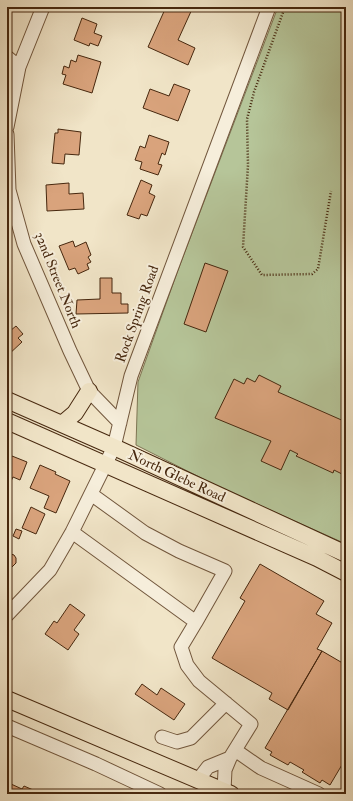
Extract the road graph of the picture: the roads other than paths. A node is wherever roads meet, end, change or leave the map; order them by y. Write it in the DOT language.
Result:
graph roads {
  1 [pos="43,7"];
  2 [pos="269,7"];
  3 [pos="7,57"];
  4 [pos="19,66"];
  5 [pos="7,127"];
  6 [pos="7,134"];
  7 [pos="89,391"];
  8 [pos="7,400"];
  9 [pos="7,421"];
  10 [pos="120,423"];
  11 [pos="62,424"];
  12 [pos="114,447"];
  13 [pos="105,464"];
  14 [pos="91,494"];
  15 [pos="72,532"];
  16 [pos="346,554"];
  17 [pos="346,573"];
  18 [pos="7,614"];
  19 [pos="196,622"];
  20 [pos="7,699"];
  21 [pos="226,704"];
  22 [pos="7,726"];
  23 [pos="162,737"];
  24 [pos="232,754"];
  25 [pos="198,780"];
  26 [pos="228,792"];
  27 [pos="160,794"];
  28 [pos="319,794"];
  1 -- 4 [label="street"];
  2 -- 10 [label="street, Rock Spring Road"];
  3 -- 4 [label="street"];
  4 -- 5 [label="street"];
  6 -- 7 [label="street, 32nd Street North"];
  7 -- 10 [label="street, 32nd Street North"];
  7 -- 11 [label="main road"];
  8 -- 11 [label="main road, North Glebe Road"];
  9 -- 13 [label="main road, North Glebe Road"];
  10 -- 12 [label="street, Rock Spring Road"];
  11 -- 12 [label="main road, North Glebe Road"];
  12 -- 13 [label="street, Rock Spring Road"];
  12 -- 16 [label="main road, North Glebe Road"];
  13 -- 14 [label="street, Rock Spring Road"];
  13 -- 17 [label="main road, North Glebe Road"];
  14 -- 15 [label="street, Rock Spring Road"];
  14 -- 19 [label="street"];
  15 -- 18 [label="street, Rock Spring Road"];
  15 -- 19 [label="street"];
  19 -- 21 [label="street"];
  20 -- 25 [label="main road"];
  21 -- 23 [label="street"];
  21 -- 24 [label="street"];
  22 -- 27 [label="street"];
  24 -- 25 [label="street"];
  24 -- 26 [label="street"];
  24 -- 28 [label="street"];
  25 -- 26 [label="main road"];
}
